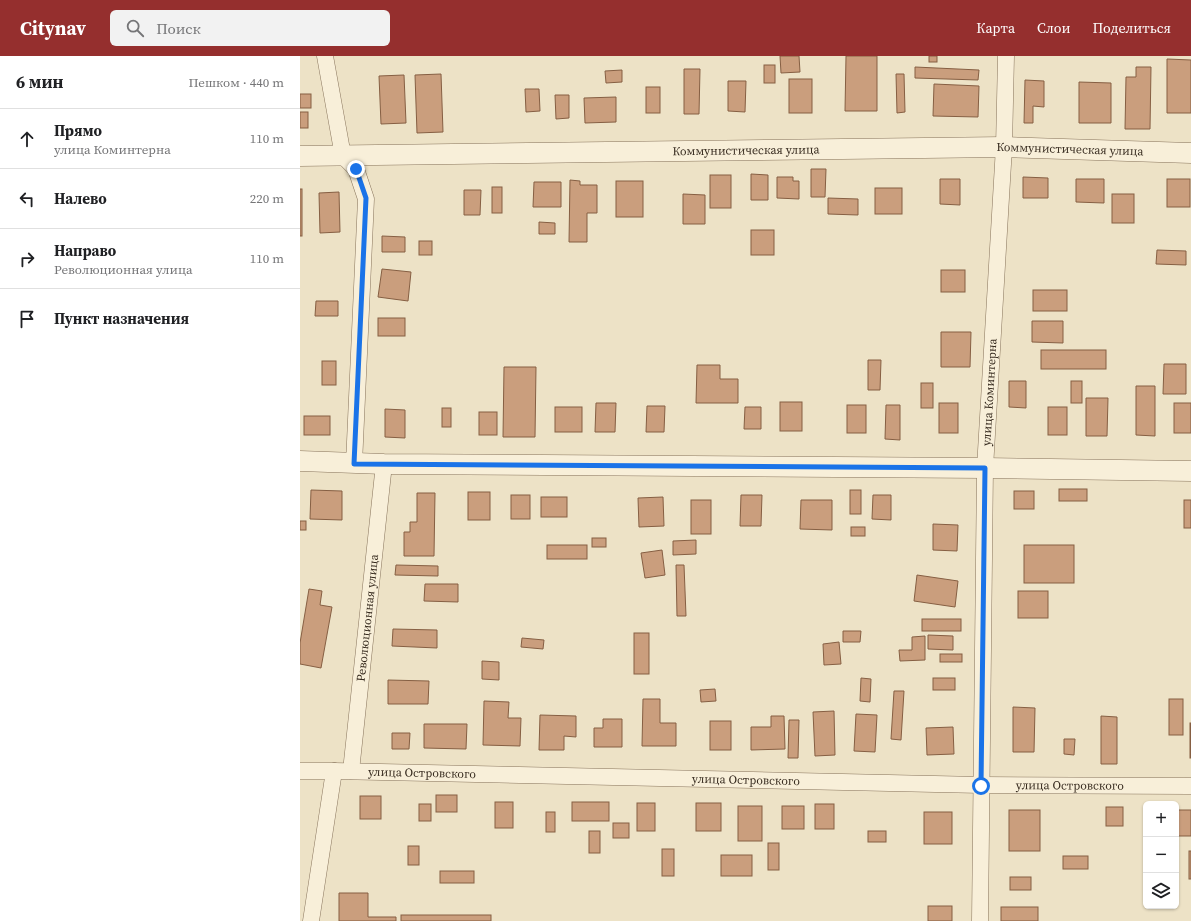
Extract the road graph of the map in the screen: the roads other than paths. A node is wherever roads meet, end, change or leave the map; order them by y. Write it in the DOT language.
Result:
graph roads {
  1 [pos="326,56"];
  2 [pos="1006,56"];
  3 [pos="1004,147"];
  4 [pos="1191,153"];
  5 [pos="300,156"];
  6 [pos="343,156"];
  7 [pos="300,461"];
  8 [pos="354,464"];
  9 [pos="384,464"];
  10 [pos="985,468"];
  11 [pos="1191,472"];
  12 [pos="334,771"];
  13 [pos="351,771"];
  14 [pos="300,772"];
  15 [pos="981,786"];
  16 [pos="1191,786"];
  17 [pos="311,921"];
  18 [pos="980,921"];
  1 -- 6 [label="street"];
  2 -- 3 [label="street, улица Коминтерна"];
  3 -- 4 [label="street, Коммунистическая улица"];
  3 -- 6 [label="street, Коммунистическая улица"];
  3 -- 10 [label="street, улица Коминтерна"];
  5 -- 6 [label="street, Коммунистическая улица"];
  6 -- 8 [label="street"];
  7 -- 8 [label="street"];
  8 -- 9 [label="street"];
  9 -- 10 [label="street"];
  9 -- 13 [label="street, Революционная улица"];
  10 -- 11 [label="street"];
  10 -- 15 [label="street, улица Коминтерна"];
  12 -- 13 [label="street, улица Островского"];
  12 -- 14 [label="street, улица Островского"];
  12 -- 17 [label="street"];
  13 -- 15 [label="street, улица Островского"];
  15 -- 16 [label="street, улица Островского"];
  15 -- 18 [label="street, улица Коминтерна"];
}
